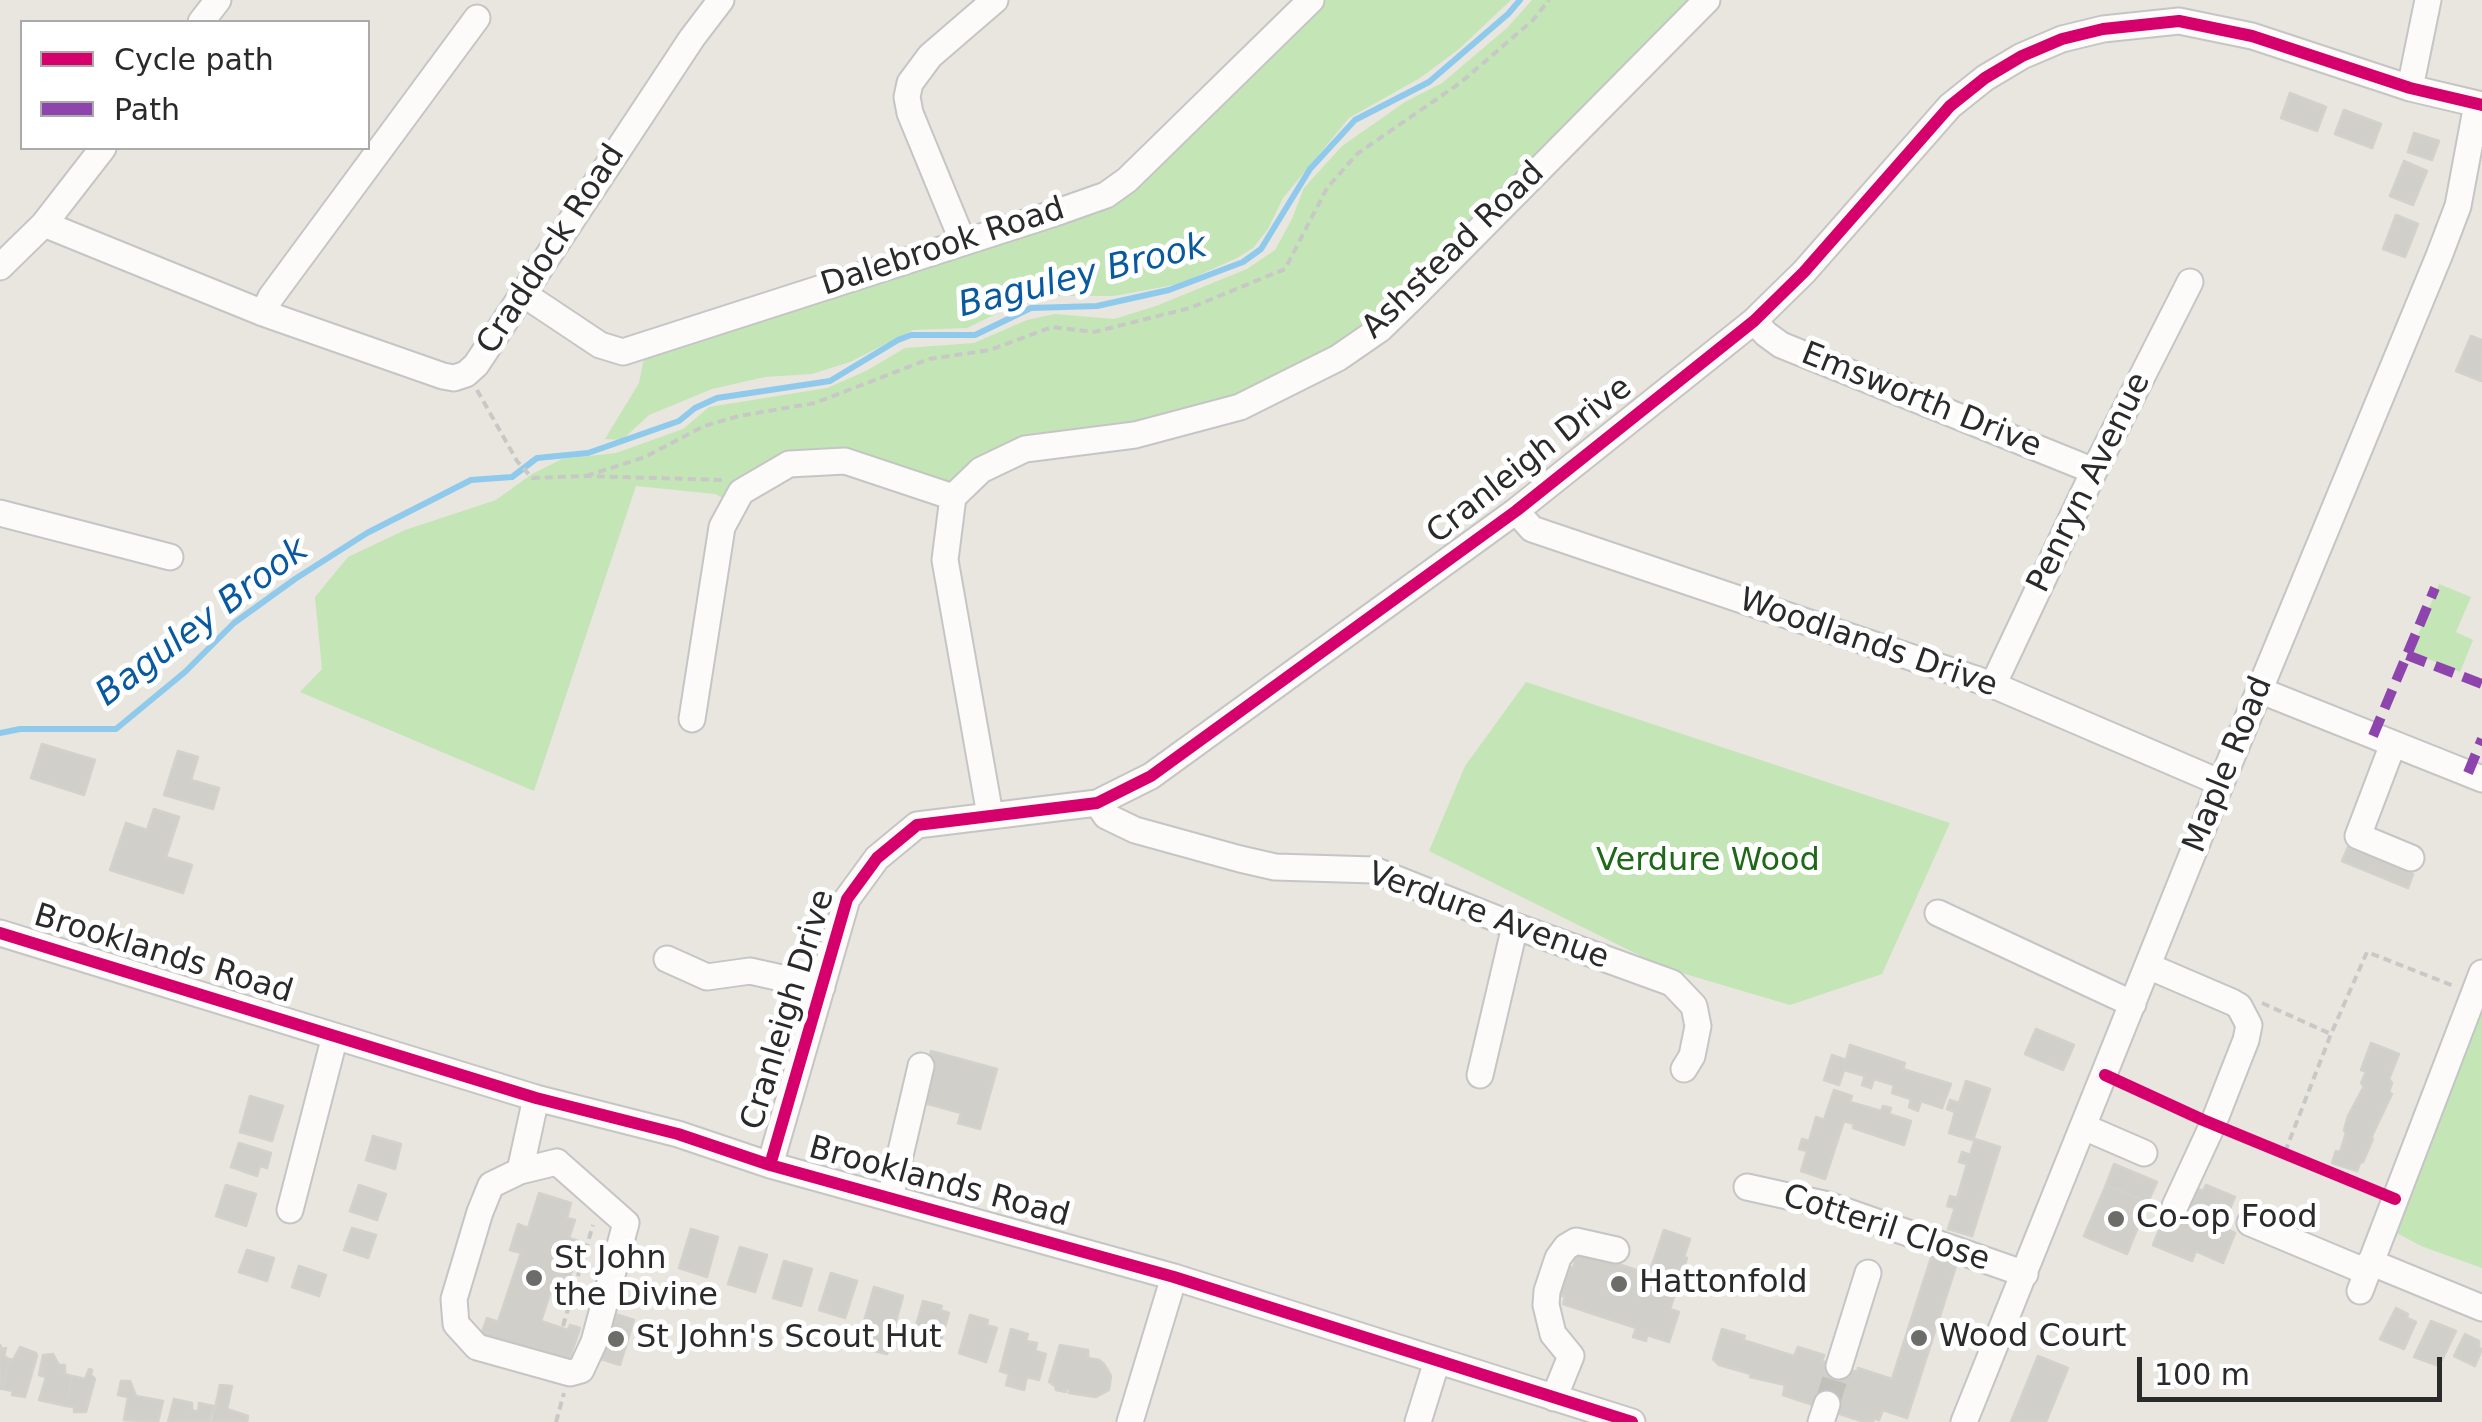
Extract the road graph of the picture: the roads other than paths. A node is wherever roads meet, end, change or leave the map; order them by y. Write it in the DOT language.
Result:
graph roads {
  1 [pos="218,0"];
  2 [pos="722,0"];
  3 [pos="995,0"];
  4 [pos="1311,0"];
  5 [pos="1707,0"];
  6 [pos="2428,0"];
  7 [pos="2180,11"];
  8 [pos="477,18"];
  9 [pos="202,20"];
  10 [pos="2410,88"];
  11 [pos="2480,104"];
  12 [pos="101,150"];
  13 [pos="44,224"];
  14 [pos="963,242"];
  15 [pos="0,267"];
  16 [pos="2190,282"];
  17 [pos="522,293"];
  18 [pos="264,312"];
  19 [pos="1754,321"];
  20 [pos="2094,471"];
  21 [pos="953,497"];
  22 [pos="1516,511"];
  23 [pos="0,513"];
  24 [pos="170,557"];
  25 [pos="1993,685"];
  26 [pos="2259,690"];
  27 [pos="692,720"];
  28 [pos="2393,744"];
  29 [pos="2482,779"];
  30 [pos="2220,783"];
  31 [pos="1097,803"];
  32 [pos="990,815"];
  33 [pos="2411,858"];
  34 [pos="1938,913"];
  35 [pos="1515,926"];
  36 [pos="0,933"];
  37 [pos="667,959"];
  38 [pos="2148,966"];
  39 [pos="2478,983"];
  40 [pos="822,987"];
  41 [pos="2133,1004"];
  42 [pos="335,1036"];
  43 [pos="922,1066"];
  44 [pos="1684,1069"];
  45 [pos="1480,1074"];
  46 [pos="536,1098"];
  47 [pos="2084,1127"];
  48 [pos="2144,1154"];
  49 [pos="770,1165"];
  50 [pos="520,1170"];
  51 [pos="1747,1187"];
  52 [pos="890,1198"];
  53 [pos="2174,1206"];
  54 [pos="290,1210"];
  55 [pos="2250,1223"];
  56 [pos="1616,1250"];
  57 [pos="1868,1273"];
  58 [pos="2024,1274"];
  59 [pos="2366,1275"];
  60 [pos="1174,1277"];
  61 [pos="2482,1308"];
  62 [pos="1437,1361"];
  63 [pos="1838,1366"];
  64 [pos="1554,1398"];
  65 [pos="1130,1422"];
  66 [pos="1418,1422"];
  67 [pos="1632,1422"];
  68 [pos="1964,1422"];
  1 -- 9 [label="street"];
  2 -- 17 [label="street, Craddock Road"];
  3 -- 14 [label="street"];
  4 -- 14 [label="street, Dalebrook Road"];
  5 -- 21 [label="street, Ashstead Road"];
  6 -- 10 [label="street"];
  7 -- 10 [label="street, Cranleigh Drive"];
  7 -- 19 [label="street, Cranleigh Drive"];
  8 -- 18 [label="street"];
  10 -- 11 [label="street, Cranleigh Drive"];
  11 -- 26 [label="street, Maple Road"];
  12 -- 13 [label="street"];
  13 -- 15 [label="street"];
  13 -- 18 [label="street, Craddock Road"];
  14 -- 17 [label="street, Dalebrook Road"];
  16 -- 20 [label="street, Penryn Avenue"];
  17 -- 18 [label="street, Craddock Road"];
  19 -- 20 [label="street, Emsworth Drive"];
  19 -- 22 [label="street, Cranleigh Drive"];
  20 -- 25 [label="street, Penryn Avenue"];
  21 -- 27 [label="street"];
  21 -- 32 [label="street"];
  22 -- 25 [label="street, Woodlands Drive"];
  22 -- 31 [label="street, Cranleigh Drive"];
  23 -- 24 [label="street"];
  25 -- 30 [label="street, Woodlands Drive"];
  26 -- 28 [label="street"];
  26 -- 30 [label="street, Maple Road"];
  28 -- 29 [label="street"];
  28 -- 33 [label="street"];
  30 -- 38 [label="street, Maple Road"];
  31 -- 32 [label="street, Cranleigh Drive"];
  31 -- 35 [label="street, Verdure Avenue"];
  32 -- 40 [label="street, Cranleigh Drive"];
  34 -- 41 [label="street"];
  35 -- 44 [label="street, Verdure Avenue"];
  35 -- 45 [label="street"];
  36 -- 42 [label="street, Brooklands Road"];
  37 -- 40 [label="street"];
  38 -- 41 [label="street, Maple Road"];
  38 -- 53 [label="street"];
  39 -- 59 [label="street"];
  40 -- 49 [label="street, Cranleigh Drive"];
  41 -- 47 [label="street, Maple Road"];
  42 -- 46 [label="street, Brooklands Road"];
  42 -- 54 [label="street"];
  43 -- 52 [label="street"];
  46 -- 49 [label="street, Brooklands Road"];
  46 -- 50 [label="street"];
  47 -- 48 [label="street"];
  47 -- 58 [label="street, Maple Road"];
  49 -- 52 [label="street, Brooklands Road"];
  50 -- 50 [label="street"];
  51 -- 58 [label="street, Cotteril Close"];
  52 -- 60 [label="street, Brooklands Road"];
  55 -- 59 [label="street"];
  56 -- 64 [label="street"];
  57 -- 63 [label="street"];
  58 -- 68 [label="street, Maple Road"];
  59 -- 61 [label="street"];
  60 -- 62 [label="street, Brooklands Road"];
  60 -- 65 [label="street"];
  62 -- 64 [label="street, Brooklands Road"];
  62 -- 66 [label="street"];
  64 -- 67 [label="street, Brooklands Road"];
}
